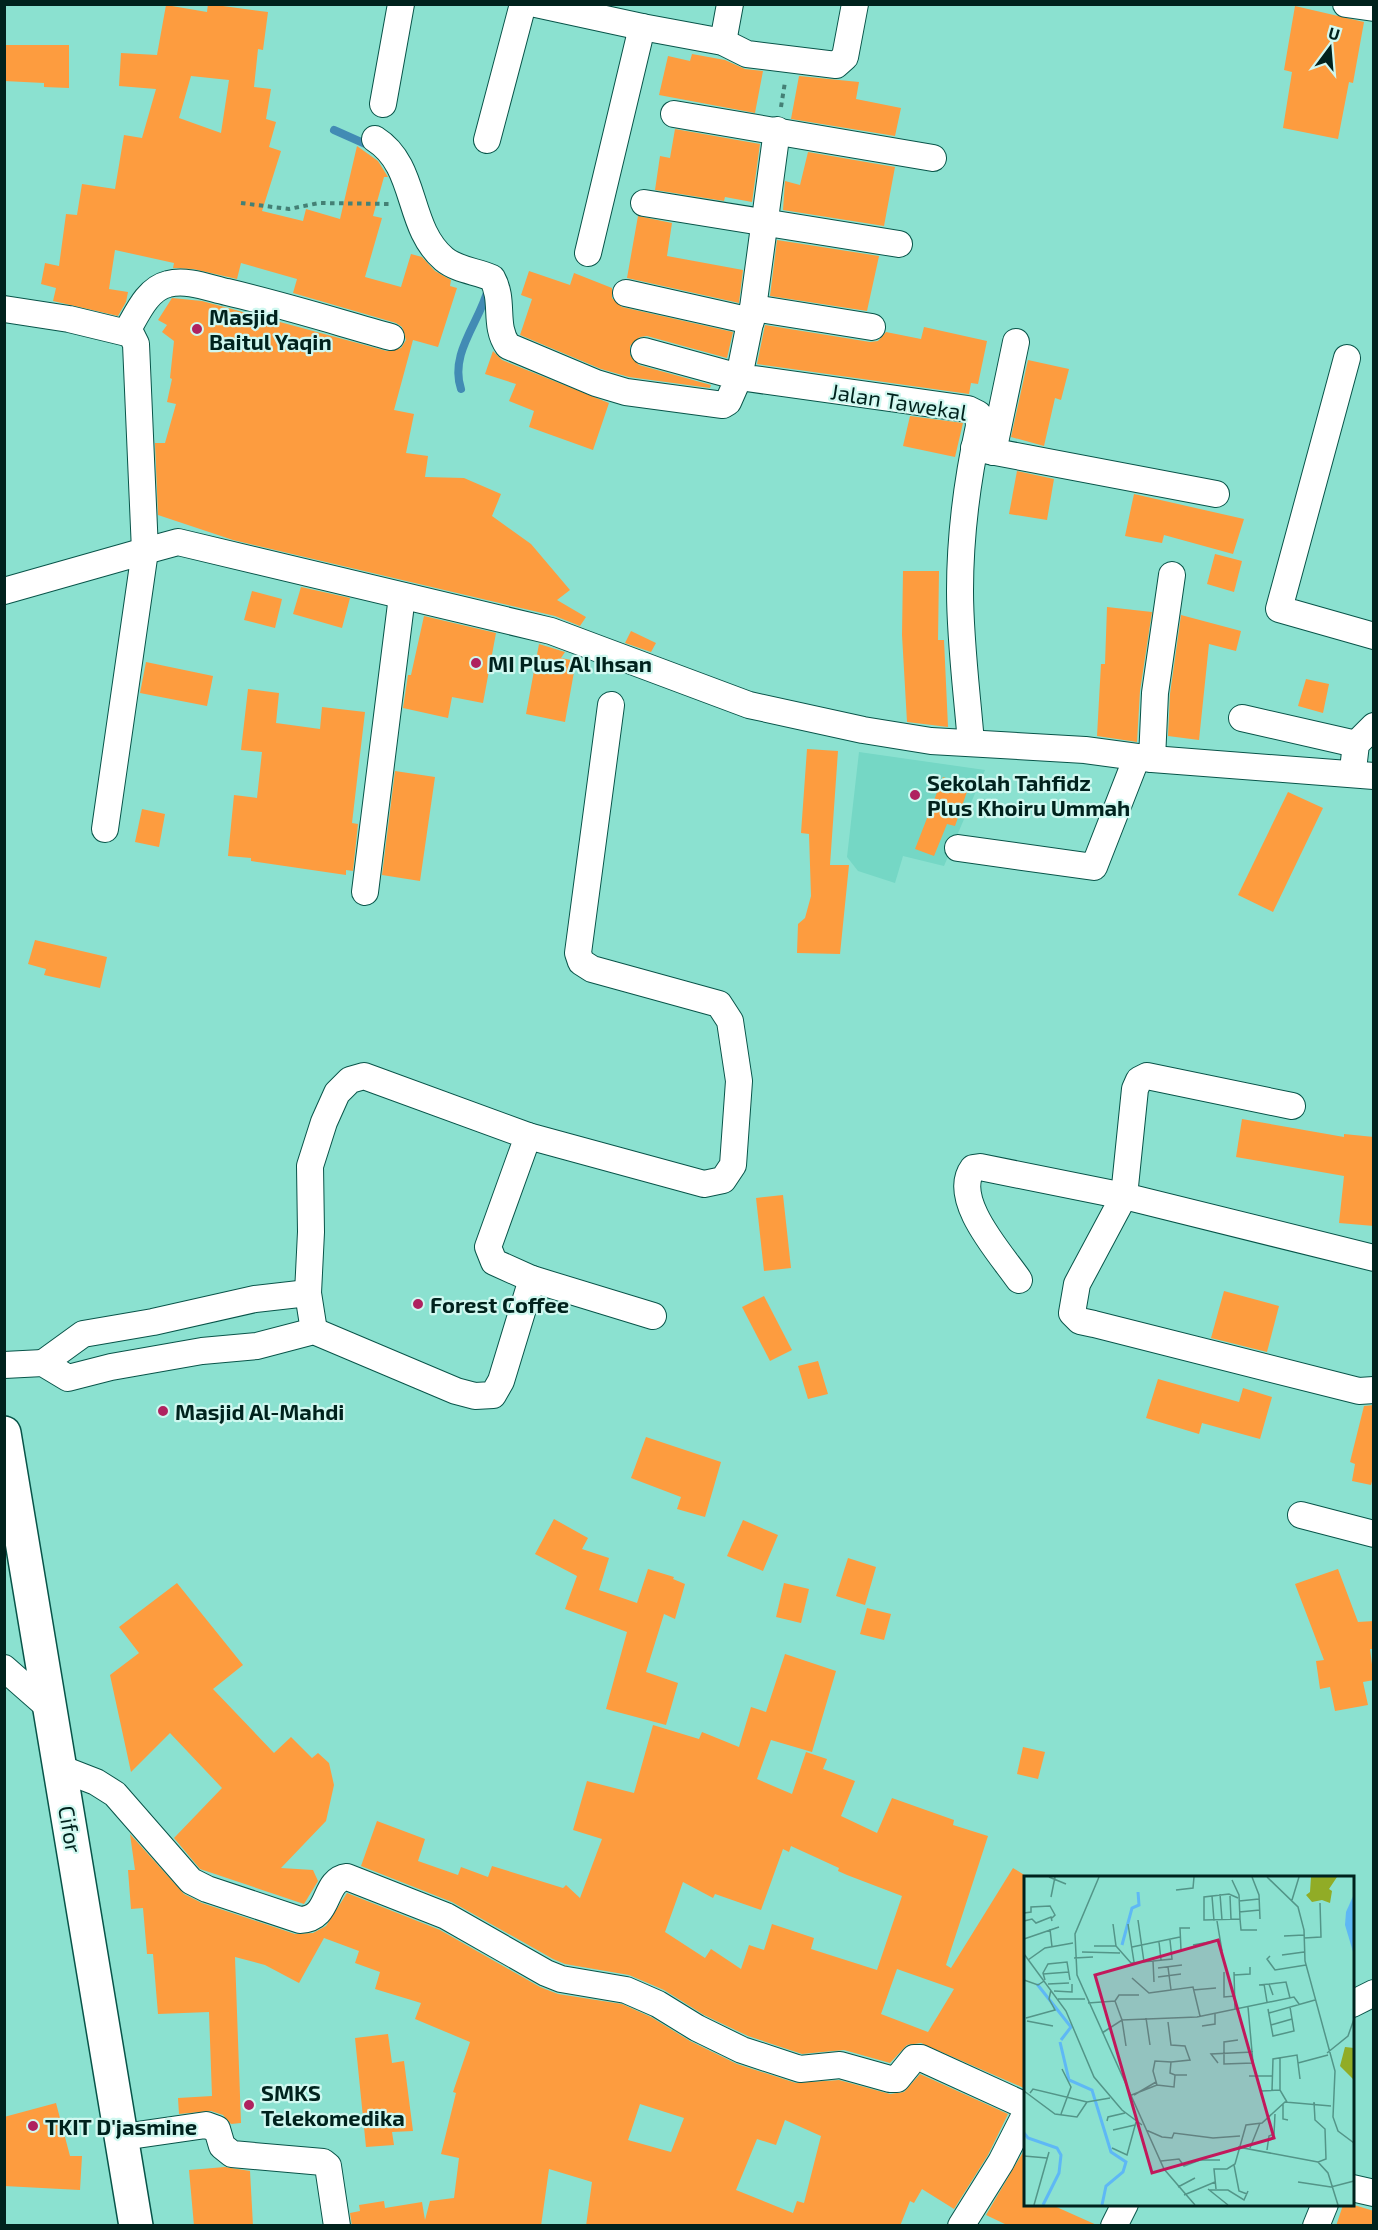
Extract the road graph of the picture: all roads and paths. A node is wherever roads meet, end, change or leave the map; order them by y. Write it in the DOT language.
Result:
graph roads {
  1 [pos="401,4"];
  2 [pos="730,4"];
  3 [pos="855,4"];
  4 [pos="1346,4"];
  5 [pos="536,5"];
  6 [pos="1374,8"];
  7 [pos="642,27"];
  8 [pos="723,42"];
  9 [pos="383,104"];
  10 [pos="674,114"];
  11 [pos="777,130"];
  12 [pos="375,139"];
  13 [pos="487,140"];
  14 [pos="933,158"];
  15 [pos="397,203"];
  16 [pos="644,203"];
  17 [pos="240,204"];
  18 [pos="762,222"];
  19 [pos="899,244"];
  20 [pos="588,254"];
  21 [pos="626,293"];
  22 [pos="4,309"];
  23 [pos="752,314"];
  24 [pos="872,327"];
  25 [pos="127,331"];
  26 [pos="391,337"];
  27 [pos="1016,342"];
  28 [pos="644,351"];
  29 [pos="1347,358"];
  30 [pos="739,377"];
  31 [pos="984,450"];
  32 [pos="1216,494"];
  33 [pos="145,551"];
  34 [pos="1172,575"];
  35 [pos="4,591"];
  36 [pos="402,596"];
  37 [pos="1374,636"];
  38 [pos="611,705"];
  39 [pos="1242,718"];
  40 [pos="1374,726"];
  41 [pos="971,743"];
  42 [pos="1356,744"];
  43 [pos="1144,758"];
  44 [pos="1363,775"];
  45 [pos="105,829"];
  46 [pos="958,848"];
  47 [pos="364,892"];
  48 [pos="1292,1106"];
  49 [pos="528,1136"];
  50 [pos="1124,1196"];
  51 [pos="1374,1258"];
  52 [pos="532,1279"];
  53 [pos="1019,1280"];
  54 [pos="308,1293"];
  55 [pos="653,1316"];
  56 [pos="314,1331"];
  57 [pos="43,1363"];
  58 [pos="4,1365"];
  59 [pos="1374,1390"];
  60 [pos="4,1433"];
  61 [pos="1301,1515"];
  62 [pos="1374,1534"];
  63 [pos="4,1668"];
  64 [pos="52,1711"];
  65 [pos="60,1768"];
  66 [pos="1374,1993"];
  67 [pos="1354,2003"];
  68 [pos="1024,2105"];
  69 [pos="1024,2117"];
  70 [pos="123,2137"];
  71 [pos="1354,2188"];
  72 [pos="1374,2193"];
  73 [pos="1124,2206"];
  74 [pos="1325,2206"];
  75 [pos="971,2223"];
  76 [pos="136,2226"];
  77 [pos="337,2226"];
  78 [pos="1114,2226"];
  79 [pos="1316,2226"];
  1 -- 9 [label="street"];
  2 -- 8 [label="street"];
  3 -- 8 [label="street"];
  4 -- 6 [label="street"];
  5 -- 7 [label="street"];
  5 -- 13 [label="street"];
  7 -- 8 [label="street"];
  7 -- 20 [label="street"];
  10 -- 11 [label="street"];
  11 -- 14 [label="street"];
  11 -- 18 [label="street"];
  12 -- 30 [label="street"];
  15 -- 17 [label="path"];
  16 -- 18 [label="street"];
  18 -- 19 [label="street"];
  18 -- 23 [label="street"];
  21 -- 23 [label="street"];
  22 -- 25 [label="street"];
  23 -- 24 [label="street"];
  23 -- 30 [label="street"];
  25 -- 26 [label="street"];
  25 -- 33 [label="street"];
  27 -- 31 [label="street"];
  28 -- 30 [label="street"];
  29 -- 37 [label="street"];
  30 -- 31 [label="street, Jalan Tawekal"];
  31 -- 32 [label="street"];
  31 -- 41 [label="street, Jalan Tawekal"];
  33 -- 35 [label="street"];
  33 -- 36 [label="street"];
  33 -- 45 [label="street"];
  34 -- 43 [label="street"];
  36 -- 41 [label="street"];
  36 -- 47 [label="street"];
  38 -- 49 [label="street"];
  39 -- 42 [label="street"];
  40 -- 42 [label="street"];
  41 -- 43 [label="street"];
  42 -- 44 [label="street"];
  43 -- 44 [label="street"];
  43 -- 46 [label="street"];
  48 -- 50 [label="street"];
  49 -- 52 [label="street"];
  49 -- 54 [label="street"];
  50 -- 51 [label="street"];
  50 -- 53 [label="street"];
  50 -- 59 [label="street"];
  52 -- 55 [label="street"];
  52 -- 56 [label="street"];
  54 -- 56 [label="street"];
  54 -- 57 [label="street"];
  56 -- 57 [label="street"];
  57 -- 58 [label="street"];
  60 -- 64 [label="street, Cifor"];
  61 -- 62 [label="street"];
  63 -- 64 [label="street"];
  64 -- 65 [label="street, Cifor"];
  65 -- 68 [label="street"];
  65 -- 70 [label="street, Cifor"];
  66 -- 67 [label="street"];
  69 -- 75 [label="street"];
  70 -- 76 [label="street, Cifor"];
  70 -- 77 [label="street"];
  71 -- 72 [label="street"];
  73 -- 78 [label="street"];
  74 -- 79 [label="street"];
}
